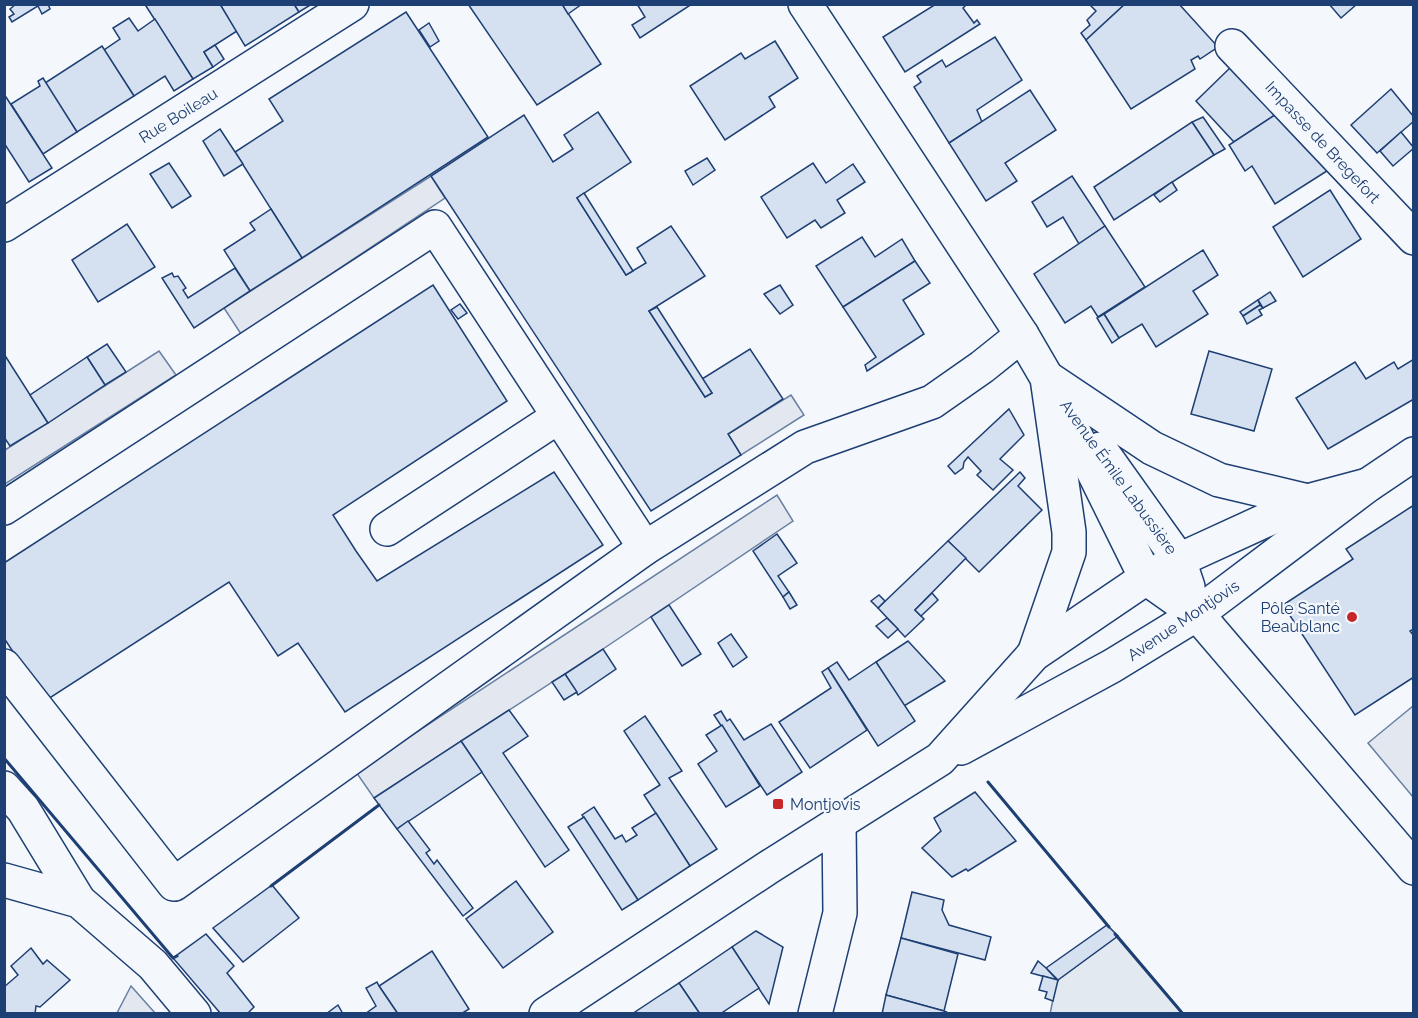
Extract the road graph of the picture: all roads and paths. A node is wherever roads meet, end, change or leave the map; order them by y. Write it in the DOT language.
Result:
graph roads {
  1 [pos="352,4"];
  2 [pos="805,4"];
  3 [pos="1232,46"];
  4 [pos="4,225"];
  5 [pos="1413,238"];
  6 [pos="1022,335"];
  7 [pos="1047,378"];
  8 [pos="558,417"];
  9 [pos="1413,454"];
  10 [pos="1368,485"];
  11 [pos="1308,501"];
  12 [pos="4,508"];
  13 [pos="387,529"];
  14 [pos="645,548"];
  15 [pos="1179,560"];
  16 [pos="1146,578"];
  17 [pos="1197,614"];
  18 [pos="1034,654"];
  19 [pos="4,666"];
  20 [pos="940,759"];
  21 [pos="4,788"];
  22 [pos="839,823"];
  23 [pos="1413,868"];
  24 [pos="4,880"];
  25 [pos="79,901"];
  26 [pos="194,1014"];
  27 [pos="546,1014"];
  28 [pos="815,1014"];
  1 -- 4 [label="street, Rue Boileau"];
  2 -- 6 [label="street"];
  3 -- 5 [label="street, Impasse de Bregefort"];
  6 -- 7 [label="street"];
  6 -- 14 [label="street"];
  7 -- 11 [label="street"];
  7 -- 15 [label="street, Avenue Émile Labussière"];
  7 -- 16 [label="street, Avenue Émile Labussière"];
  7 -- 18 [label="street"];
  8 -- 12 [label="street"];
  8 -- 13 [label="street"];
  8 -- 14 [label="street"];
  9 -- 10 [label="street, Avenue Montjovis"];
  10 -- 11 [label="street, Avenue Montjovis"];
  10 -- 17 [label="street, Avenue Montjovis"];
  11 -- 15 [label="street, Avenue Montjovis"];
  14 -- 19 [label="street"];
  15 -- 16 [label="street, Avenue Montjovis"];
  15 -- 17 [label="street, Avenue Émile Labussière"];
  16 -- 17 [label="street, Avenue Émile Labussière"];
  16 -- 18 [label="street, Avenue Montjovis"];
  17 -- 20 [label="street, Avenue Montjovis"];
  17 -- 23 [label="street"];
  18 -- 20 [label="street"];
  20 -- 22 [label="street"];
  21 -- 25 [label="street"];
  22 -- 27 [label="street"];
  22 -- 28 [label="street"];
  24 -- 25 [label="street"];
  25 -- 26 [label="street"];
}
